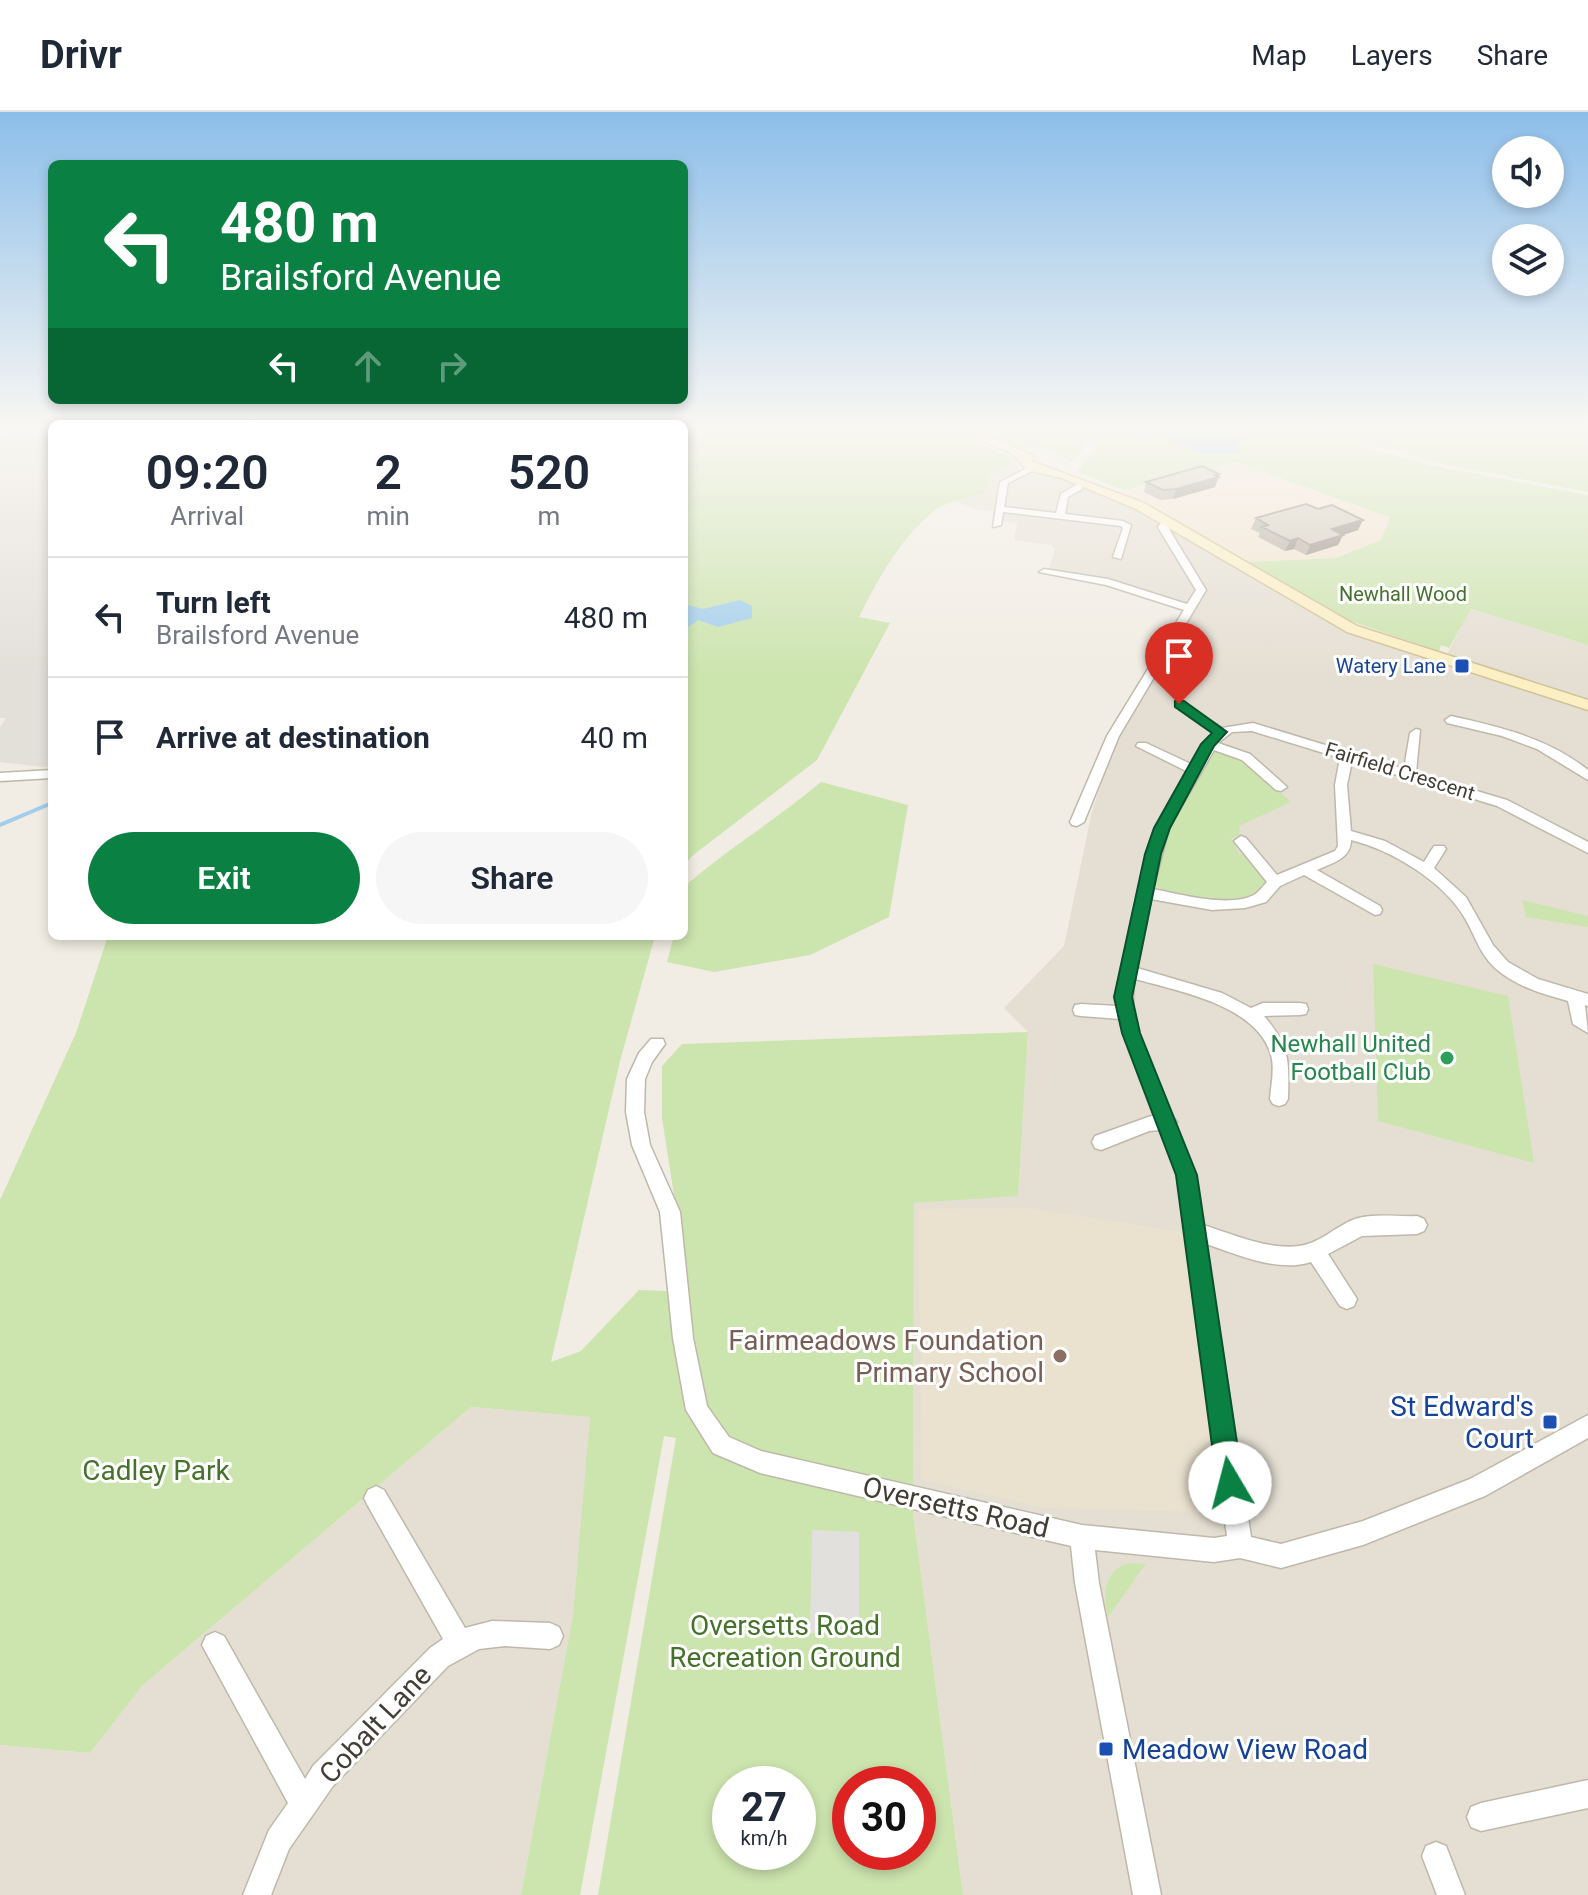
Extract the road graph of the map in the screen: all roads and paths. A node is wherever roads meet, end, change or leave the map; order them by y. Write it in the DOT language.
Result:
graph roads {
  1 [pos="998,509"];
  2 [pos="1000,509"];
  3 [pos="1061,509"];
  4 [pos="1144,509"];
  5 [pos="1060,515"];
  6 [pos="1168,522"];
  7 [pos="996,525"];
  8 [pos="1118,557"];
  9 [pos="1044,572"];
  10 [pos="1189,608"];
  11 [pos="1179,704"];
  12 [pos="1588,705"];
  13 [pos="1451,720"];
  14 [pos="1416,733"];
  15 [pos="1214,738"];
  16 [pos="1142,746"];
  17 [pos="1347,755"];
  18 [pos="1194,770"];
  19 [pos="1410,773"];
  20 [pos="48,774"];
  21 [pos="1588,776"];
  22 [pos="0,777"];
  23 [pos="1281,787"];
  24 [pos="1077,822"];
  25 [pos="1346,834"];
  26 [pos="1241,841"];
  27 [pos="1586,845"];
  28 [pos="1439,849"];
  29 [pos="1422,869"];
  30 [pos="1308,871"];
  31 [pos="1275,882"];
  32 [pos="1145,893"];
  33 [pos="1375,910"];
  34 [pos="1128,971"];
  35 [pos="1582,998"];
  36 [pos="1300,1009"];
  37 [pos="1081,1010"];
  38 [pos="1125,1013"];
  39 [pos="1251,1016"];
  40 [pos="1588,1026"];
  41 [pos="657,1044"];
  42 [pos="1279,1099"];
  43 [pos="1168,1122"];
  44 [pos="1101,1142"];
  45 [pos="1417,1225"];
  46 [pos="1193,1231"];
  47 [pos="1315,1252"];
  48 [pos="1347,1299"];
  49 [pos="1588,1426"];
  50 [pos="376,1498"];
  51 [pos="1082,1537"];
  52 [pos="1240,1546"];
  53 [pos="550,1636"];
  54 [pos="458,1641"];
  55 [pos="215,1645"];
  56 [pos="1588,1794"];
  57 [pos="304,1804"];
  58 [pos="1481,1817"];
  59 [pos="1436,1856"];
  60 [pos="257,1895"];
  61 [pos="1147,1895"];
  62 [pos="1451,1895"];
  1 -- 7 [label="street"];
  2 -- 5 [label="street"];
  3 -- 5 [label="street"];
  4 -- 6 [label="main road"];
  5 -- 8 [label="street"];
  6 -- 10 [label="street"];
  6 -- 12 [label="main road"];
  9 -- 10 [label="street"];
  10 -- 24 [label="street"];
  11 -- 15 [label="street"];
  13 -- 21 [label="street"];
  14 -- 19 [label="street"];
  15 -- 17 [label="street, Fairfield Crescent"];
  15 -- 18 [label="street"];
  15 -- 23 [label="street"];
  16 -- 18 [label="street"];
  17 -- 19 [label="street, Fairfield Crescent"];
  17 -- 25 [label="street"];
  18 -- 32 [label="street"];
  19 -- 27 [label="street, Fairfield Crescent"];
  20 -- 22 [label="street"];
  25 -- 29 [label="street"];
  25 -- 30 [label="street"];
  26 -- 31 [label="street"];
  28 -- 29 [label="street"];
  29 -- 35 [label="street"];
  30 -- 31 [label="street"];
  30 -- 33 [label="street"];
  31 -- 32 [label="street"];
  32 -- 34 [label="street"];
  34 -- 38 [label="street"];
  34 -- 39 [label="street"];
  35 -- 40 [label="street"];
  36 -- 39 [label="street"];
  37 -- 38 [label="street"];
  38 -- 43 [label="street"];
  39 -- 42 [label="street"];
  41 -- 51 [label="street, Oversetts Road"];
  43 -- 44 [label="street"];
  43 -- 46 [label="street"];
  45 -- 47 [label="street"];
  46 -- 47 [label="street"];
  46 -- 52 [label="street"];
  47 -- 48 [label="street"];
  49 -- 52 [label="street, Oversetts Road"];
  50 -- 54 [label="street"];
  51 -- 52 [label="street, Oversetts Road"];
  51 -- 61 [label="street"];
  53 -- 54 [label="street"];
  54 -- 57 [label="street, Cobalt Lane"];
  55 -- 57 [label="street"];
  56 -- 58 [label="street"];
  57 -- 60 [label="street, Cobalt Lane"];
  59 -- 62 [label="street"];
}
